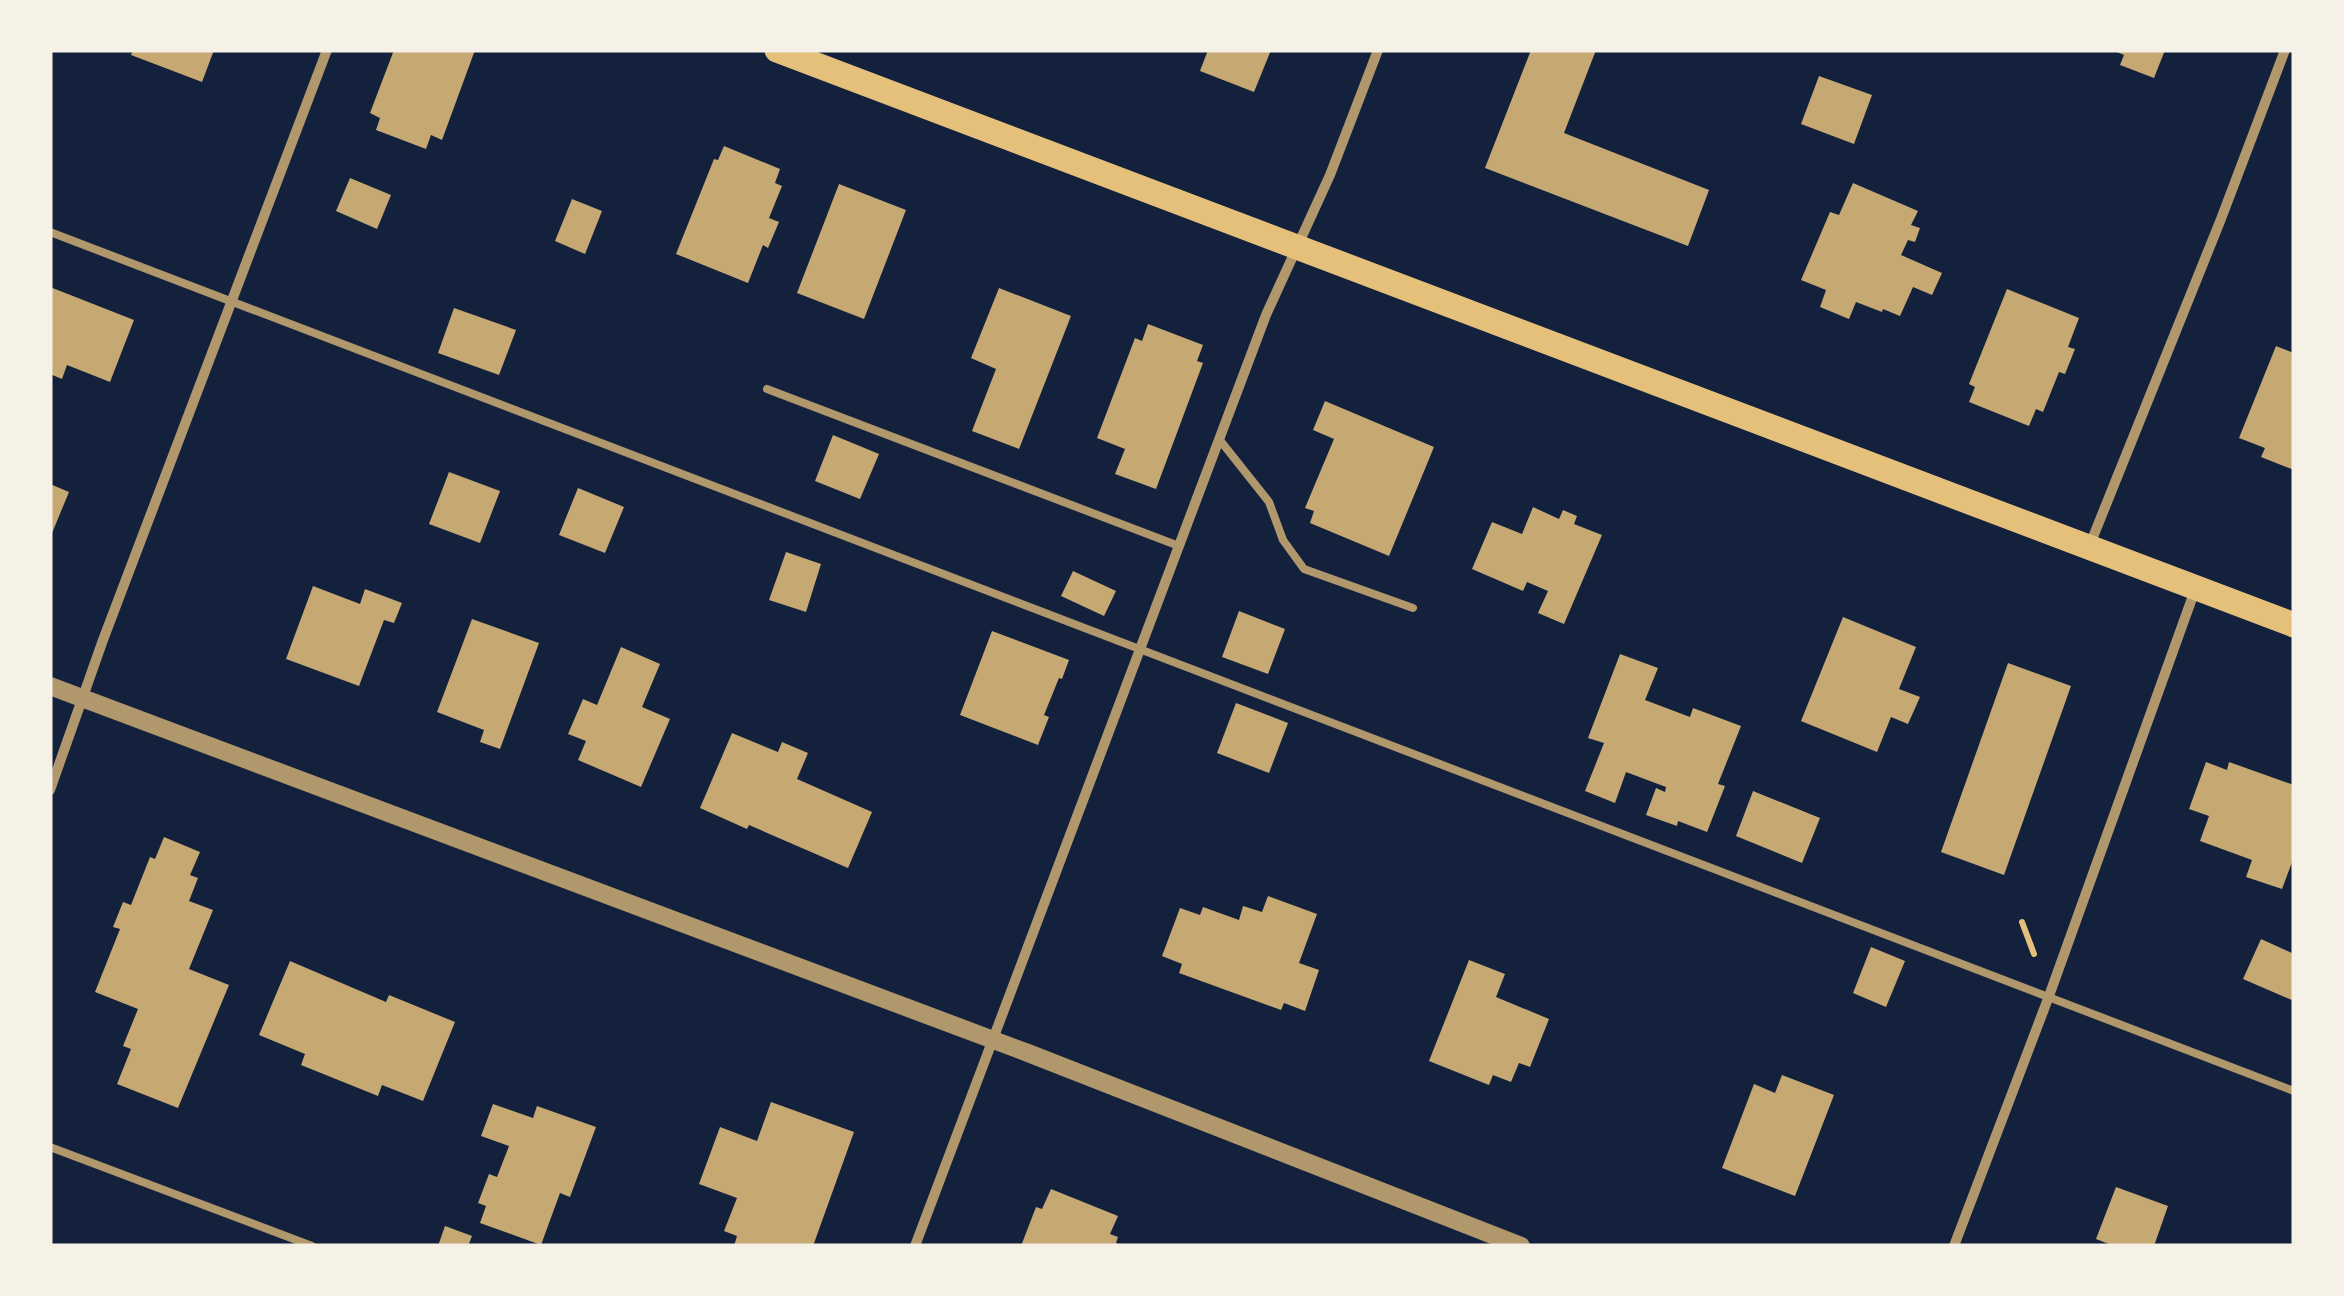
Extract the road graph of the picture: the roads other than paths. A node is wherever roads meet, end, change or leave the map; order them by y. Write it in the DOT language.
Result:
graph roads {
  1 [pos="327,50"];
  2 [pos="777,50"];
  3 [pos="1378,50"];
  4 [pos="2285,50"];
  5 [pos="50,232"];
  6 [pos="1297,247"];
  7 [pos="232,302"];
  8 [pos="767,390"];
  9 [pos="1219,438"];
  10 [pos="1179,546"];
  11 [pos="2089,548"];
  12 [pos="2195,588"];
  13 [pos="1412,608"];
  14 [pos="2294,626"];
  15 [pos="1140,649"];
  16 [pos="50,686"];
  17 [pos="83,699"];
  18 [pos="50,790"];
  19 [pos="2049,996"];
  20 [pos="992,1040"];
  21 [pos="2294,1090"];
  22 [pos="50,1147"];
  23 [pos="312,1246"];
  24 [pos="915,1246"];
  25 [pos="1521,1246"];
  26 [pos="1954,1246"];
  1 -- 7 [label="street"];
  2 -- 6 [label="main road"];
  3 -- 6 [label="street"];
  4 -- 11 [label="street"];
  5 -- 7 [label="lane"];
  6 -- 9 [label="street"];
  6 -- 11 [label="main road"];
  7 -- 15 [label="lane"];
  7 -- 17 [label="street"];
  8 -- 10 [label="lane"];
  9 -- 10 [label="street"];
  9 -- 13 [label="lane"];
  10 -- 15 [label="street"];
  11 -- 12 [label="main road"];
  12 -- 14 [label="main road"];
  12 -- 19 [label="street"];
  15 -- 19 [label="lane"];
  15 -- 20 [label="street"];
  16 -- 17 [label="street"];
  17 -- 18 [label="street"];
  17 -- 20 [label="street"];
  19 -- 21 [label="lane"];
  19 -- 26 [label="street"];
  20 -- 24 [label="street"];
  20 -- 25 [label="street"];
  22 -- 23 [label="lane"];
}
